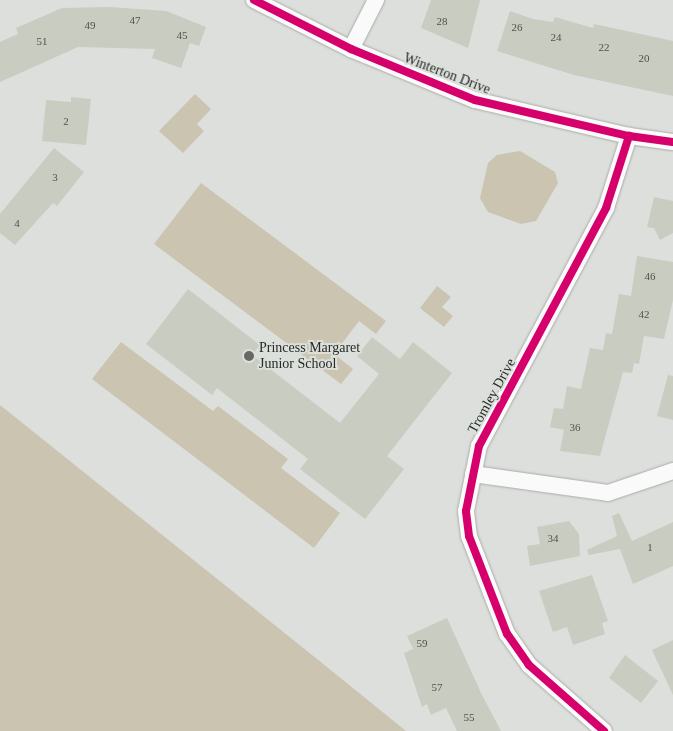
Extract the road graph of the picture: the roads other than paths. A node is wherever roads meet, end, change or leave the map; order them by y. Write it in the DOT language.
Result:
graph roads {
  1 [pos="254,0"];
  2 [pos="376,0"];
  3 [pos="351,49"];
  4 [pos="629,136"];
  5 [pos="673,142"];
  6 [pos="673,471"];
  7 [pos="473,474"];
  8 [pos="604,731"];
  1 -- 3 [label="street, Winterton Drive"];
  2 -- 3 [label="street"];
  3 -- 4 [label="street, Winterton Drive"];
  4 -- 5 [label="street, Winterton Drive"];
  4 -- 7 [label="street, Tromley Drive"];
  6 -- 7 [label="street"];
  7 -- 8 [label="street, Tromley Drive"];
}
